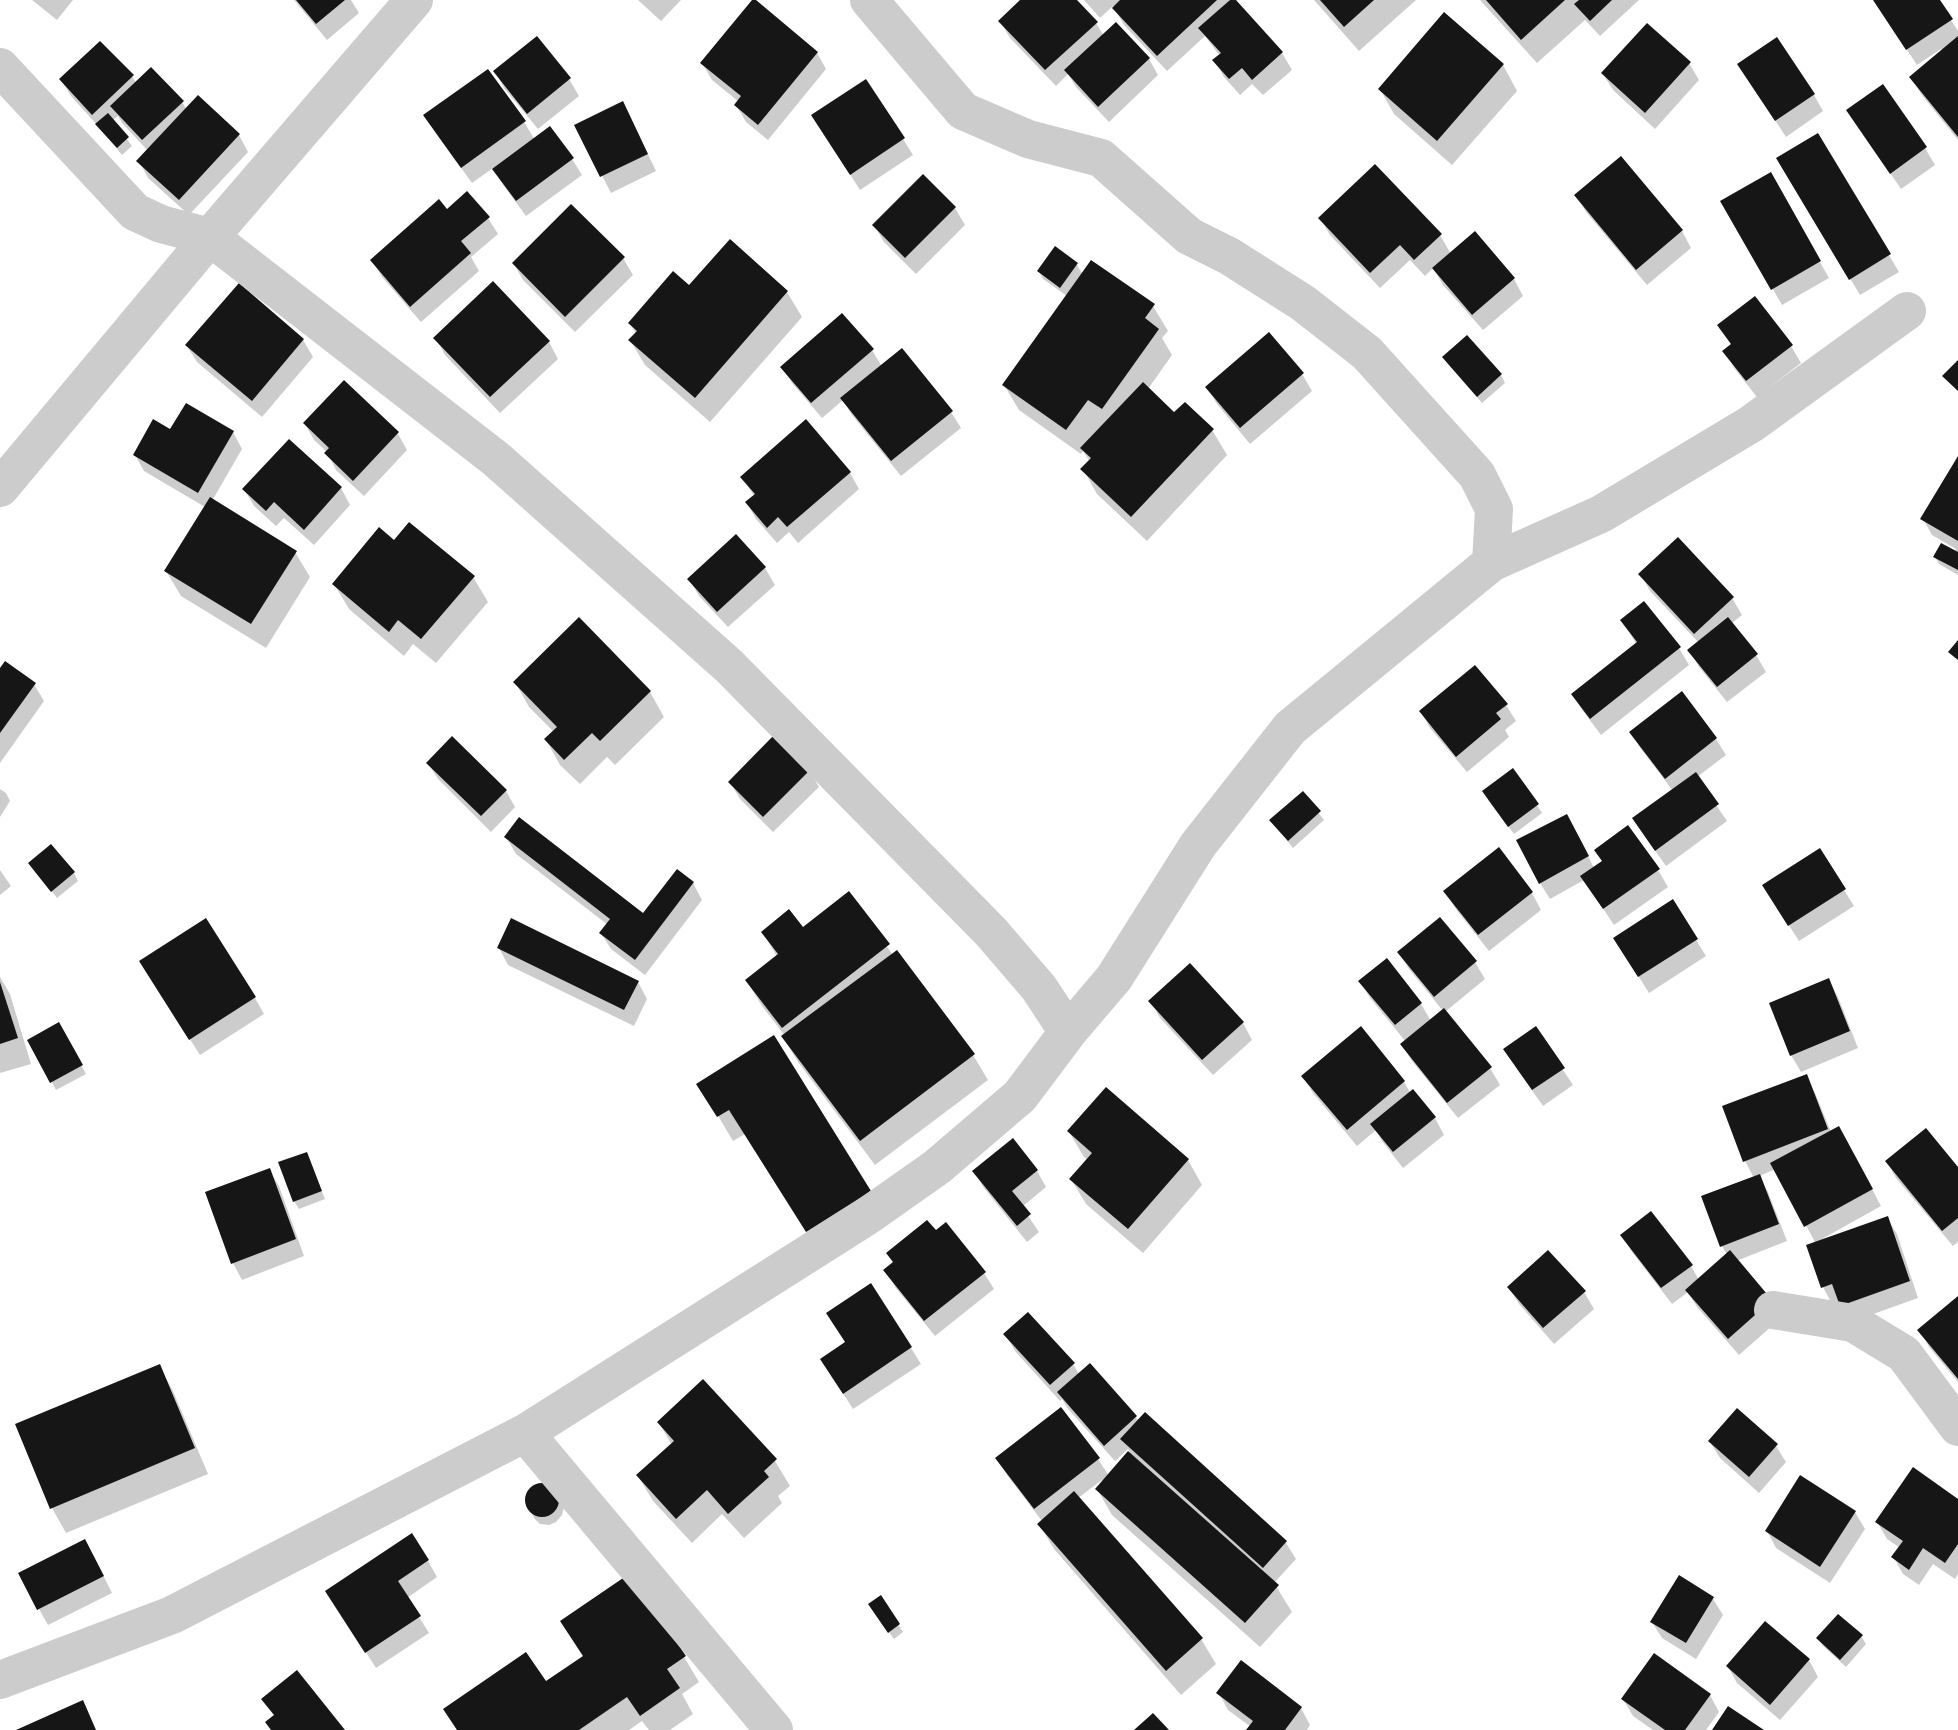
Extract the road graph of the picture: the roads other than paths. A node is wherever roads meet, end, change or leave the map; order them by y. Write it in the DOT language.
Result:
graph roads {
  1 [pos="414,0"];
  2 [pos="869,0"];
  3 [pos="0,66"];
  4 [pos="210,237"];
  5 [pos="1907,311"];
  6 [pos="0,488"];
  7 [pos="1491,564"];
  8 [pos="1068,1032"];
  9 [pos="1773,1310"];
  10 [pos="1958,1427"];
  11 [pos="525,1433"];
  12 [pos="0,1680"];
  13 [pos="774,1730"];
  1 -- 4 [label="street"];
  2 -- 7 [label="street"];
  3 -- 4 [label="street"];
  4 -- 6 [label="street"];
  4 -- 8 [label="street"];
  5 -- 7 [label="street"];
  7 -- 8 [label="street"];
  8 -- 11 [label="street"];
  9 -- 10 [label="street"];
  11 -- 12 [label="street"];
  11 -- 13 [label="street"];
}
